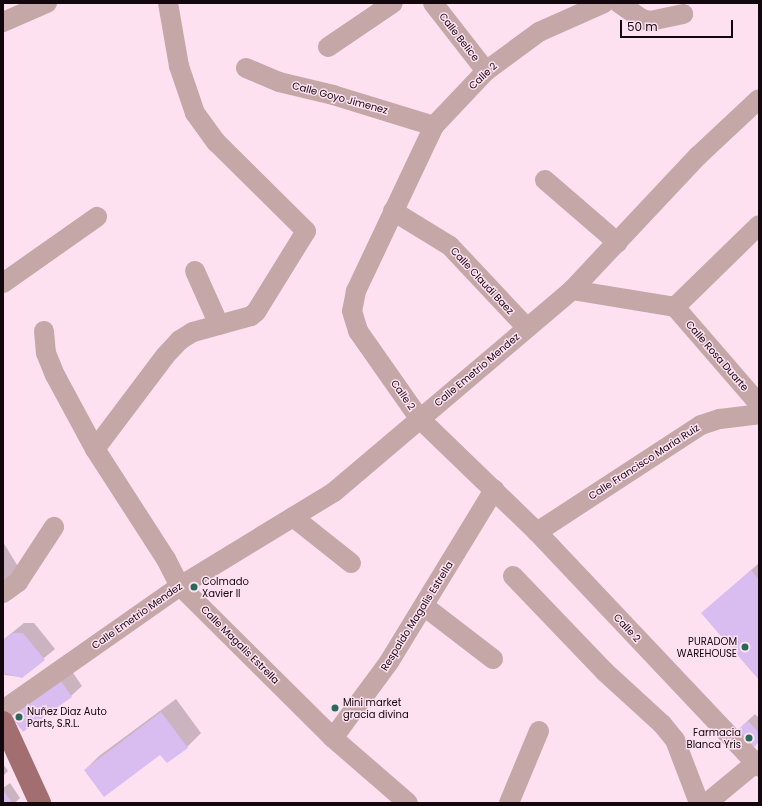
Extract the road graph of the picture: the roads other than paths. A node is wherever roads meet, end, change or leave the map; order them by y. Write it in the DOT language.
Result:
graph roads {
  1 [pos="47,3"];
  2 [pos="168,3"];
  3 [pos="393,3"];
  4 [pos="433,3"];
  5 [pos="604,3"];
  6 [pos="620,3"];
  7 [pos="683,14"];
  8 [pos="3,22"];
  9 [pos="328,47"];
  10 [pos="246,68"];
  11 [pos="486,71"];
  12 [pos="759,99"];
  13 [pos="434,126"];
  14 [pos="545,180"];
  15 [pos="393,211"];
  16 [pos="97,217"];
  17 [pos="759,225"];
  18 [pos="618,243"];
  19 [pos="195,270"];
  20 [pos="3,283"];
  21 [pos="572,290"];
  22 [pos="675,307"];
  23 [pos="219,325"];
  24 [pos="527,328"];
  25 [pos="44,331"];
  26 [pos="759,404"];
  27 [pos="759,414"];
  28 [pos="419,418"];
  29 [pos="95,449"];
  30 [pos="494,490"];
  31 [pos="293,517"];
  32 [pos="54,527"];
  33 [pos="537,532"];
  34 [pos="351,563"];
  35 [pos="513,576"];
  36 [pos="180,586"];
  37 [pos="3,594"];
  38 [pos="424,606"];
  39 [pos="493,659"];
  40 [pos="4,722"];
  41 [pos="539,731"];
  42 [pos="333,738"];
  43 [pos="758,763"];
  44 [pos="40,803"];
  45 [pos="408,803"];
  46 [pos="508,803"];
  47 [pos="699,803"];
  48 [pos="707,803"];
  1 -- 8 [label="street"];
  2 -- 23 [label="street"];
  3 -- 9 [label="street"];
  4 -- 11 [label="street, Calle Belice"];
  5 -- 11 [label="street, Calle 2"];
  6 -- 7 [label="street"];
  10 -- 13 [label="street, Calle Goyo Jimenez"];
  11 -- 13 [label="street, Calle 2"];
  12 -- 18 [label="street, Calle Emetrio Mendez"];
  13 -- 15 [label="street, Calle 2"];
  14 -- 18 [label="street"];
  15 -- 24 [label="street, Calle Claudi Baez"];
  15 -- 28 [label="street, Calle 2"];
  16 -- 20 [label="street"];
  17 -- 22 [label="street"];
  18 -- 21 [label="street, Calle Emetrio Mendez"];
  19 -- 23 [label="street"];
  21 -- 22 [label="street"];
  21 -- 24 [label="street, Calle Emetrio Mendez"];
  22 -- 26 [label="street, Calle Rosa Duarte"];
  23 -- 29 [label="street"];
  24 -- 28 [label="street, Calle Emetrio Mendez"];
  25 -- 29 [label="street, Calle Magalis Estrella"];
  27 -- 33 [label="street, Calle Francisco Maria Ruiz"];
  28 -- 30 [label="street, Calle 2"];
  28 -- 31 [label="street, Calle Emetrio Mendez"];
  29 -- 36 [label="street, Calle Magalis Estrella"];
  30 -- 33 [label="street, Calle 2"];
  30 -- 38 [label="street, Respaldo Magalis Estrella"];
  31 -- 34 [label="street"];
  31 -- 36 [label="street, Calle Emetrio Mendez"];
  32 -- 37 [label="street"];
  33 -- 43 [label="street, Calle 2"];
  35 -- 47 [label="street"];
  36 -- 40 [label="street, Calle Emetrio Mendez"];
  36 -- 42 [label="street, Calle Magalis Estrella"];
  38 -- 39 [label="street"];
  38 -- 42 [label="street, Respaldo Magalis Estrella"];
  40 -- 44 [label="main road"];
  41 -- 46 [label="street"];
  42 -- 45 [label="street, Calle Magalis Estrella"];
  43 -- 48 [label="street"];
}
